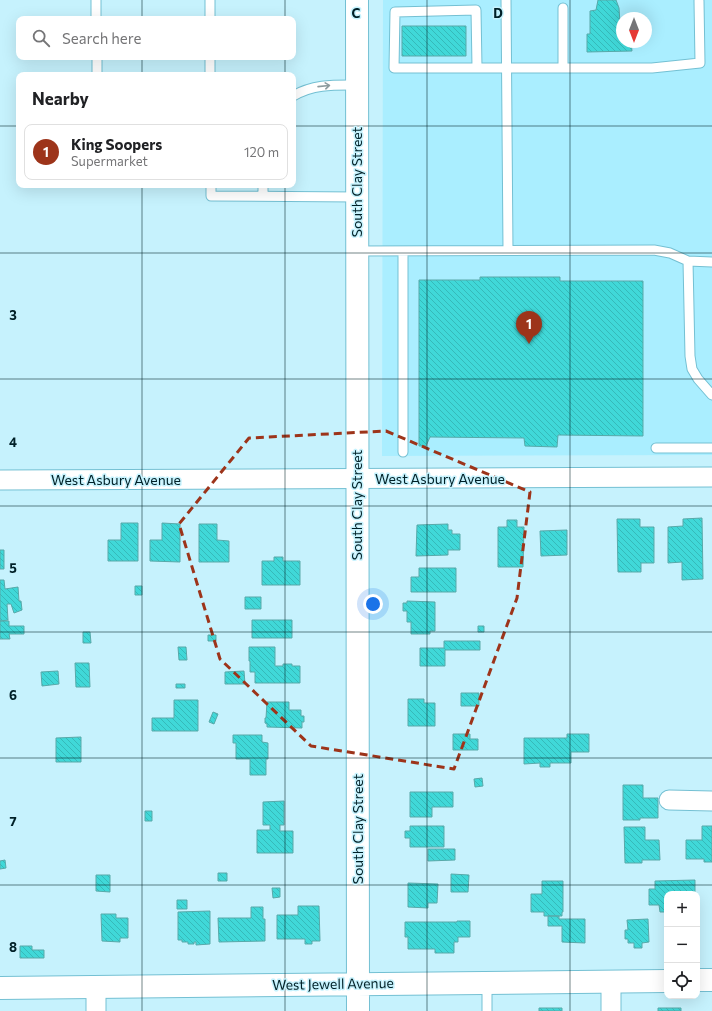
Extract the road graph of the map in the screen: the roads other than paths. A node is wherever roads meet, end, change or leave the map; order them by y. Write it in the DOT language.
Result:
graph roads {
  1 [pos="96,0"];
  2 [pos="210,0"];
  3 [pos="357,0"];
  4 [pos="506,0"];
  5 [pos="699,1"];
  6 [pos="563,8"];
  7 [pos="96,16"];
  8 [pos="210,16"];
  9 [pos="97,60"];
  10 [pos="210,60"];
  11 [pos="477,67"];
  12 [pos="506,67"];
  13 [pos="563,67"];
  14 [pos="97,72"];
  15 [pos="210,72"];
  16 [pos="357,85"];
  17 [pos="296,94"];
  18 [pos="211,188"];
  19 [pos="263,188"];
  20 [pos="263,196"];
  21 [pos="357,197"];
  22 [pos="508,250"];
  23 [pos="357,251"];
  24 [pos="402,251"];
  25 [pos="688,261"];
  26 [pos="712,262"];
  27 [pos="712,394"];
  28 [pos="656,448"];
  29 [pos="712,448"];
  30 [pos="403,452"];
  31 [pos="712,477"];
  32 [pos="358,479"];
  33 [pos="0,480"];
  34 [pos="669,800"];
  35 [pos="712,801"];
  36 [pos="700,980"];
  37 [pos="712,980"];
  38 [pos="610,981"];
  39 [pos="664,981"];
  40 [pos="487,982"];
  41 [pos="358,983"];
  42 [pos="96,987"];
  43 [pos="0,988"];
  44 [pos="96,1011"];
  45 [pos="358,1011"];
  46 [pos="487,1011"];
  47 [pos="611,1011"];
  1 -- 7 [label="lane"];
  2 -- 8 [label="lane"];
  3 -- 16 [label="street, South Clay Street"];
  4 -- 12 [label="lane"];
  5 -- 13 [label="lane"];
  6 -- 13 [label="lane"];
  9 -- 14 [label="lane"];
  10 -- 15 [label="lane"];
  11 -- 11 [label="lane"];
  11 -- 12 [label="lane"];
  12 -- 13 [label="lane"];
  12 -- 22 [label="lane"];
  17 -- 16 [label="lane, one-way"];
  16 -- 21 [label="street, South Clay Street"];
  18 -- 20 [label="lane"];
  19 -- 20 [label="lane"];
  20 -- 21 [label="lane"];
  21 -- 23 [label="street, South Clay Street"];
  22 -- 24 [label="lane"];
  22 -- 25 [label="lane"];
  23 -- 24 [label="lane"];
  23 -- 32 [label="street, South Clay Street"];
  24 -- 30 [label="lane"];
  25 -- 26 [label="lane"];
  25 -- 27 [label="lane"];
  28 -- 29 [label="lane"];
  31 -- 32 [label="street, West Asbury Avenue"];
  32 -- 33 [label="street, West Asbury Avenue"];
  32 -- 41 [label="street, South Clay Street"];
  34 -- 35 [label="street"];
  36 -- 37 [label="street"];
  38 -- 39 [label="street, West Jewell Avenue"];
  38 -- 40 [label="street, West Jewell Avenue"];
  38 -- 47 [label="street"];
  40 -- 41 [label="street, West Jewell Avenue"];
  40 -- 46 [label="lane"];
  41 -- 42 [label="street, West Jewell Avenue"];
  41 -- 45 [label="street, South Clay Street"];
  42 -- 43 [label="street, West Jewell Avenue"];
  42 -- 44 [label="street"];
}
